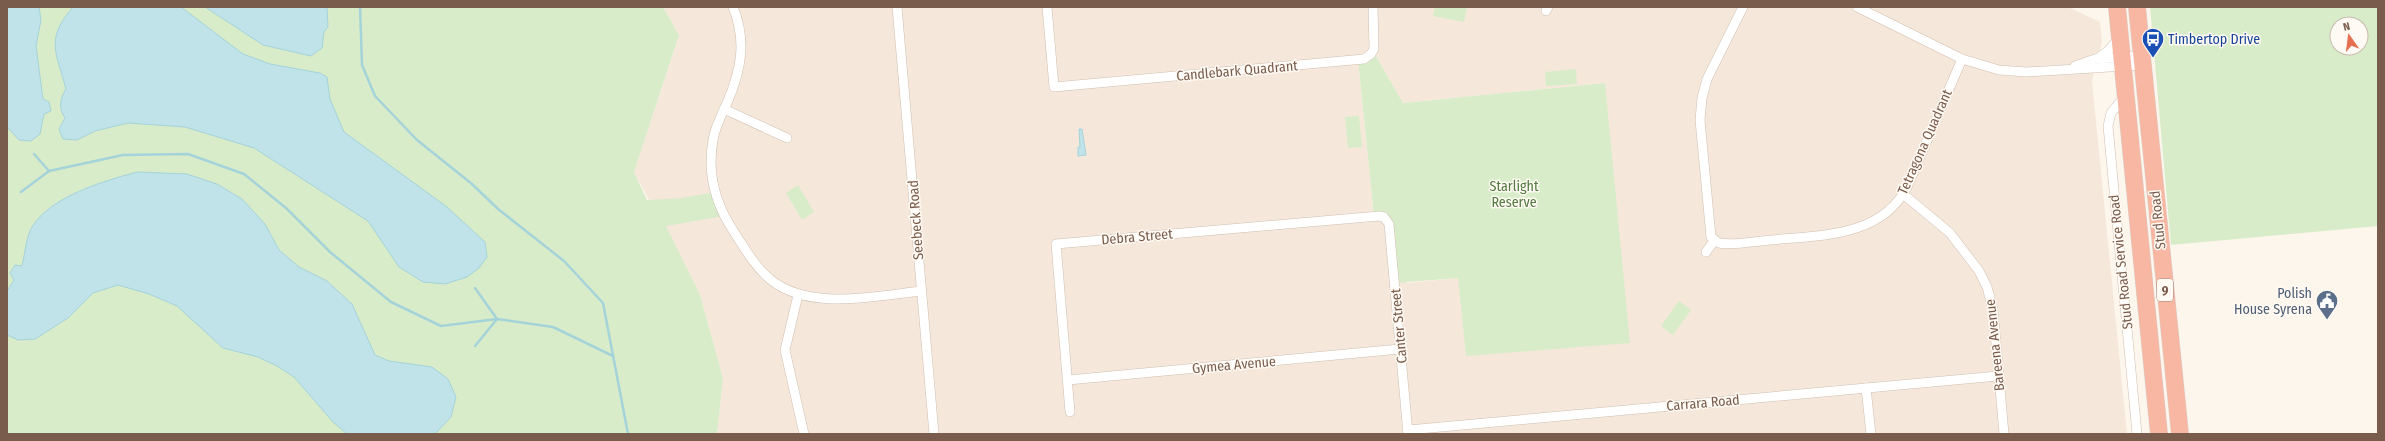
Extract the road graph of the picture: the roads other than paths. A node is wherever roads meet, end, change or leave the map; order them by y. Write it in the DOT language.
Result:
graph roads {
  1 [pos="733,7"];
  2 [pos="897,7"];
  3 [pos="1047,7"];
  4 [pos="1373,7"];
  5 [pos="1743,7"];
  6 [pos="1857,7"];
  7 [pos="2117,7"];
  8 [pos="2137,7"];
  9 [pos="2120,36"];
  10 [pos="1962,59"];
  11 [pos="2095,59"];
  12 [pos="2142,61"];
  13 [pos="2122,63"];
  14 [pos="2068,68"];
  15 [pos="2126,95"];
  16 [pos="724,109"];
  17 [pos="787,138"];
  18 [pos="1903,194"];
  19 [pos="1386,219"];
  20 [pos="1714,241"];
  21 [pos="1706,252"];
  22 [pos="2163,264"];
  23 [pos="2144,267"];
  24 [pos="921,291"];
  25 [pos="798,295"];
  26 [pos="1400,349"];
  27 [pos="1998,376"];
  28 [pos="1068,380"];
  29 [pos="1866,388"];
  30 [pos="1070,412"];
  31 [pos="1408,432"];
  32 [pos="804,434"];
  33 [pos="934,434"];
  34 [pos="1871,434"];
  35 [pos="2004,434"];
  36 [pos="2138,434"];
  37 [pos="2159,434"];
  38 [pos="2180,434"];
  1 -- 16 [label="street"];
  2 -- 24 [label="street, Seebeck Road"];
  3 -- 4 [label="street, Candlebark Quadrant"];
  5 -- 20 [label="street"];
  6 -- 10 [label="street"];
  7 -- 9 [label="highway, Stud Road / 9"];
  8 -- 12 [label="highway, Stud Road / 9"];
  9 -- 11 [label="street"];
  9 -- 13 [label="highway, Stud Road / 9"];
  10 -- 14 [label="street"];
  10 -- 18 [label="street, Tetragona Quadrant"];
  11 -- 13 [label="street"];
  11 -- 14 [label="street"];
  12 -- 13 [label="street"];
  12 -- 22 [label="highway, Stud Road / 9"];
  13 -- 14 [label="street"];
  13 -- 15 [label="highway, Stud Road / 9"];
  15 -- 23 [label="highway, Stud Road / 9"];
  15 -- 36 [label="street, Stud Road Service Road"];
  16 -- 17 [label="street"];
  16 -- 25 [label="street"];
  18 -- 20 [label="street, Tetragona Quadrant"];
  18 -- 27 [label="street, Bareena Avenue"];
  19 -- 26 [label="street, Canter Street"];
  19 -- 28 [label="street, Debra Street"];
  20 -- 21 [label="street"];
  22 -- 23 [label="highway"];
  22 -- 38 [label="highway, Stud Road / 9"];
  23 -- 37 [label="highway, Stud Road / 9"];
  24 -- 25 [label="street"];
  24 -- 33 [label="street, Seebeck Road"];
  25 -- 32 [label="street"];
  26 -- 28 [label="street, Gymea Avenue"];
  26 -- 31 [label="street, Canter Street"];
  27 -- 29 [label="street, Carrara Road"];
  27 -- 35 [label="street, Bareena Avenue"];
  28 -- 30 [label="street, Debra Street"];
  29 -- 31 [label="street, Carrara Road"];
  29 -- 34 [label="street"];
}
